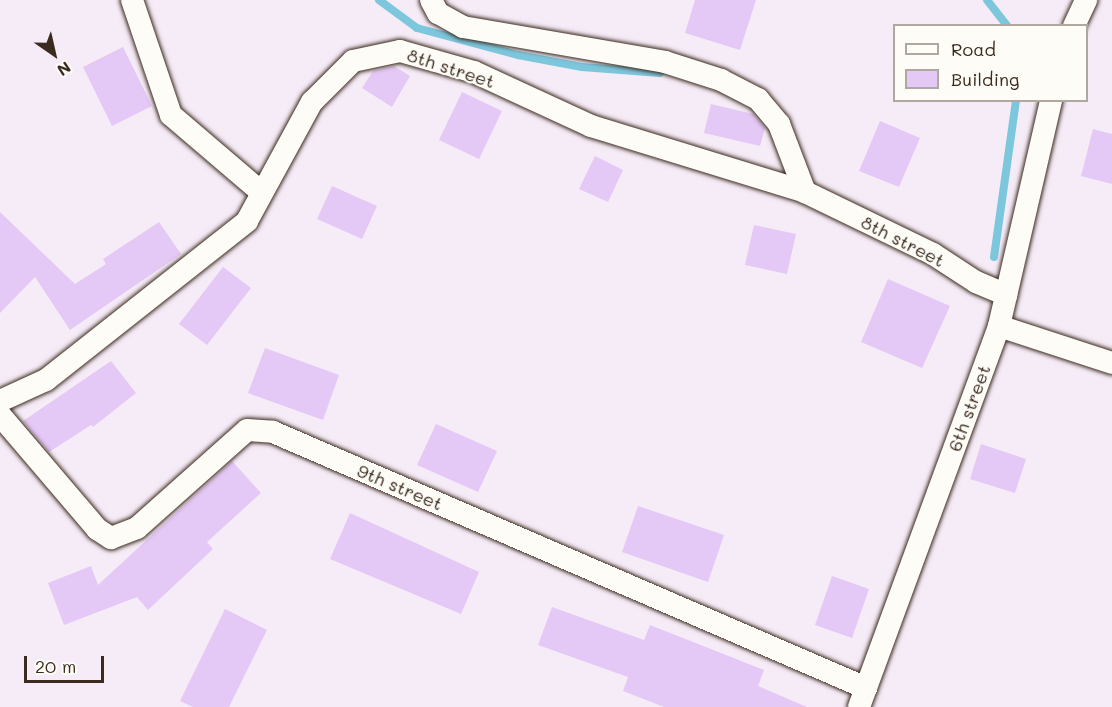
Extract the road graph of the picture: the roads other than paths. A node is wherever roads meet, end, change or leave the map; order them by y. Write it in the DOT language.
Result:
graph roads {
  1 [pos="132,0"];
  2 [pos="431,0"];
  3 [pos="1086,0"];
  4 [pos="1075,24"];
  5 [pos="1051,102"];
  6 [pos="261,192"];
  7 [pos="804,192"];
  8 [pos="1006,295"];
  9 [pos="999,326"];
  10 [pos="1112,363"];
  11 [pos="0,401"];
  12 [pos="0,415"];
  13 [pos="862,697"];
  1 -- 6 [label="street"];
  2 -- 7 [label="street"];
  3 -- 4 [label="street"];
  5 -- 8 [label="street, 6th street"];
  6 -- 7 [label="street, 8th street"];
  6 -- 11 [label="street, 8th street"];
  7 -- 8 [label="street, 8th street"];
  8 -- 9 [label="street, 6th street"];
  9 -- 10 [label="street"];
  9 -- 13 [label="street, 6th street"];
  12 -- 13 [label="street, 9th street"];
}
